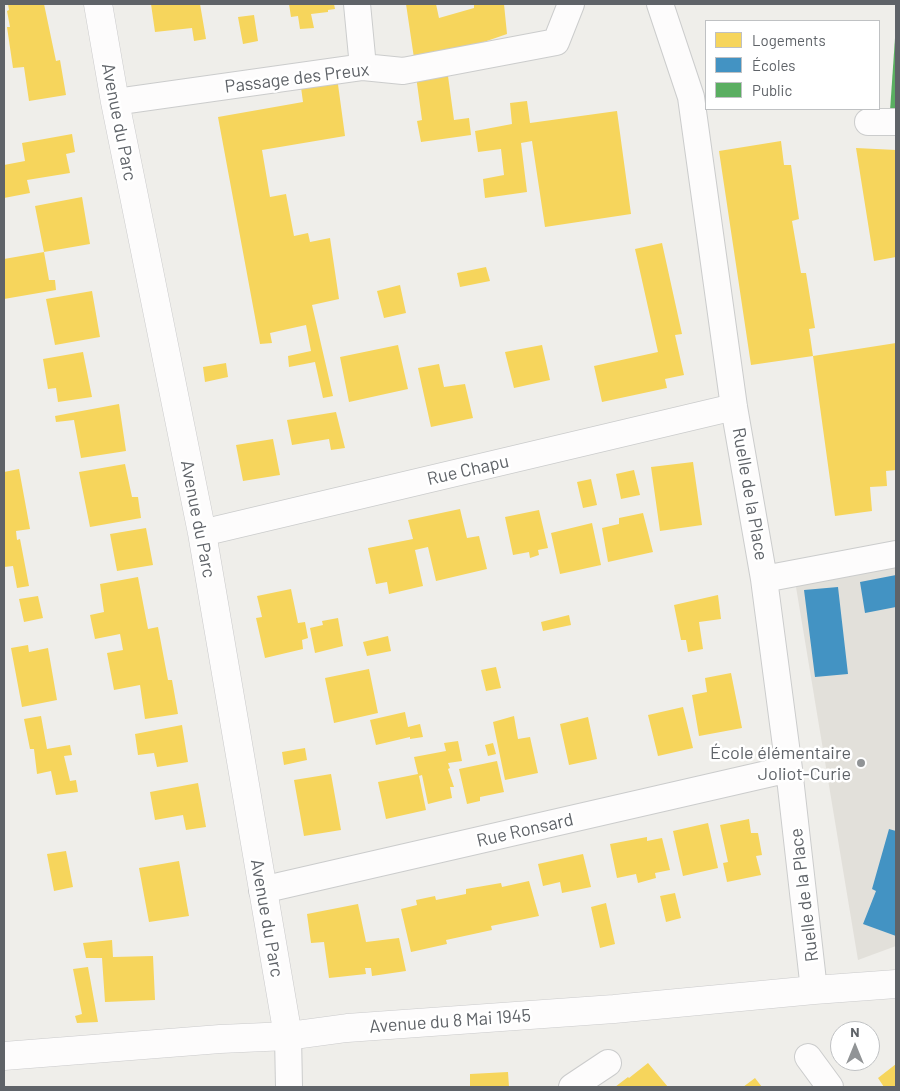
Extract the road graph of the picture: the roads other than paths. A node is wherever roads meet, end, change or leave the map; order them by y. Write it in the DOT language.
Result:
graph roads {
  1 [pos="98,4"];
  2 [pos="357,4"];
  3 [pos="571,4"];
  4 [pos="660,4"];
  5 [pos="363,67"];
  6 [pos="115,102"];
  7 [pos="868,122"];
  8 [pos="896,122"];
  9 [pos="734,407"];
  10 [pos="202,533"];
  11 [pos="896,554"];
  12 [pos="764,579"];
  13 [pos="789,769"];
  14 [pos="262,890"];
  15 [pos="896,984"];
  16 [pos="814,990"];
  17 [pos="288,1036"];
  18 [pos="4,1056"];
  19 [pos="808,1057"];
  20 [pos="608,1063"];
  21 [pos="289,1087"];
  22 [pos="572,1087"];
  23 [pos="830,1087"];
  1 -- 6 [label="street, Avenue du Parc"];
  2 -- 5 [label="street"];
  3 -- 5 [label="street, Passage des Preux"];
  4 -- 9 [label="street, Ruelle de la Place"];
  5 -- 6 [label="street, Passage des Preux"];
  6 -- 10 [label="street, Avenue du Parc"];
  7 -- 8 [label="street"];
  9 -- 10 [label="street, Rue Chapu"];
  9 -- 12 [label="street, Ruelle de la Place"];
  10 -- 14 [label="street, Avenue du Parc"];
  11 -- 12 [label="street"];
  12 -- 13 [label="street, Ruelle de la Place"];
  13 -- 14 [label="street, Rue Ronsard"];
  13 -- 16 [label="street, Ruelle de la Place"];
  14 -- 17 [label="street, Avenue du Parc"];
  15 -- 16 [label="street, Avenue du 8 Mai 1945"];
  16 -- 17 [label="street, Avenue du 8 Mai 1945"];
  17 -- 18 [label="street, Avenue du 8 Mai 1945"];
  17 -- 21 [label="street"];
  19 -- 23 [label="street"];
  20 -- 22 [label="street"];
}
